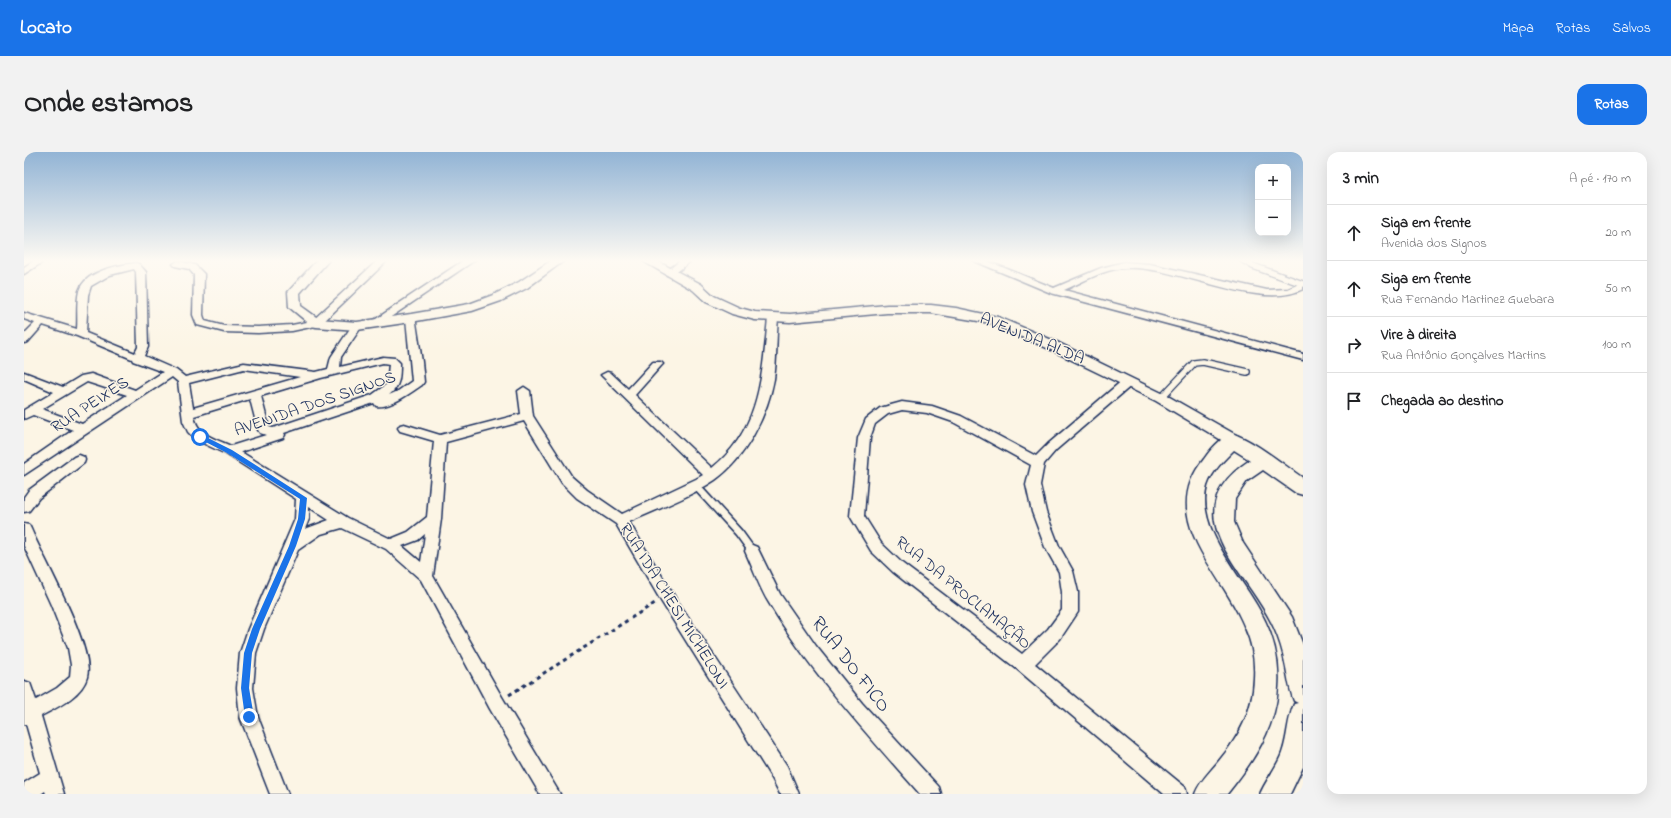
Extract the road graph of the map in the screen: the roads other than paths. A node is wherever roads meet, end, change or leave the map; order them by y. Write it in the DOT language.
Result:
graph roads {
  1 [pos="84,290"];
  2 [pos="142,290"];
  3 [pos="199,290"];
  4 [pos="296,290"];
  5 [pos="352,290"];
  6 [pos="425,290"];
  7 [pos="513,290"];
  8 [pos="700,290"];
  9 [pos="1051,290"];
  10 [pos="1257,290"];
  11 [pos="1293,290"];
  12 [pos="1054,291"];
  13 [pos="24,316"];
  14 [pos="411,318"];
  15 [pos="773,318"];
  16 [pos="41,322"];
  17 [pos="375,323"];
  18 [pos="316,324"];
  19 [pos="357,326"];
  20 [pos="81,334"];
  21 [pos="24,340"];
  22 [pos="1303,357"];
  23 [pos="137,358"];
  24 [pos="657,364"];
  25 [pos="172,372"];
  26 [pos="333,372"];
  27 [pos="1247,372"];
  28 [pos="24,375"];
  29 [pos="318,375"];
  30 [pos="607,375"];
  31 [pos="182,381"];
  32 [pos="1128,382"];
  33 [pos="63,391"];
  34 [pos="524,391"];
  35 [pos="136,395"];
  36 [pos="255,395"];
  37 [pos="628,396"];
  38 [pos="1161,398"];
  39 [pos="28,412"];
  40 [pos="188,414"];
  41 [pos="526,416"];
  42 [pos="404,428"];
  43 [pos="82,429"];
  44 [pos="440,439"];
  45 [pos="1233,440"];
  46 [pos="230,451"];
  47 [pos="79,460"];
  48 [pos="1264,460"];
  49 [pos="1038,463"];
  50 [pos="25,468"];
  51 [pos="711,475"];
  52 [pos="695,485"];
  53 [pos="1303,488"];
  54 [pos="304,498"];
  55 [pos="24,507"];
  56 [pos="434,519"];
  57 [pos="621,520"];
  58 [pos="343,522"];
  59 [pos="24,529"];
  60 [pos="391,545"];
  61 [pos="292,546"];
  62 [pos="752,550"];
  63 [pos="426,576"];
  64 [pos="1023,664"];
  65 [pos="24,689"];
  66 [pos="1303,693"];
  67 [pos="28,714"];
  68 [pos="1303,714"];
  69 [pos="52,786"];
  70 [pos="24,794"];
  71 [pos="279,794"];
  72 [pos="551,794"];
  73 [pos="790,794"];
  74 [pos="932,794"];
  75 [pos="1178,794"];
  76 [pos="1209,794"];
  77 [pos="1274,794"];
  1 -- 20 [label="street"];
  2 -- 23 [label="street"];
  3 -- 18 [label="street"];
  4 -- 18 [label="street"];
  5 -- 18 [label="street"];
  6 -- 17 [label="street"];
  7 -- 14 [label="street"];
  8 -- 15 [label="street, AVENIDA ALDA"];
  9 -- 12 [label="street"];
  10 -- 11 [label="street"];
  12 -- 22 [label="street"];
  13 -- 16 [label="street"];
  14 -- 17 [label="street"];
  14 -- 46 [label="street, AVENIDA DOS SIGNOS"];
  15 -- 32 [label="street, AVENIDA ALDA"];
  15 -- 51 [label="street"];
  16 -- 20 [label="street"];
  16 -- 21 [label="street"];
  17 -- 19 [label="street"];
  18 -- 19 [label="street"];
  19 -- 26 [label="street"];
  20 -- 23 [label="street"];
  23 -- 25 [label="street"];
  24 -- 37 [label="street"];
  25 -- 31 [label="street"];
  25 -- 35 [label="street, RUA PEIXES"];
  26 -- 29 [label="street"];
  26 -- 36 [label="street"];
  27 -- 38 [label="lane"];
  28 -- 33 [label="street"];
  29 -- 31 [label="street"];
  29 -- 36 [label="street"];
  30 -- 37 [label="street"];
  31 -- 40 [label="street, AVENIDA DOS SIGNOS"];
  32 -- 38 [label="street, AVENIDA ALDA"];
  32 -- 49 [label="street"];
  33 -- 35 [label="street"];
  33 -- 39 [label="street"];
  34 -- 41 [label="street, RUA IDA CHESI MICHELONI"];
  35 -- 43 [label="street, RUA PEIXES"];
  36 -- 40 [label="street"];
  37 -- 51 [label="street"];
  38 -- 45 [label="street, AVENIDA ALDA"];
  39 -- 43 [label="street"];
  40 -- 46 [label="street, AVENIDA DOS SIGNOS"];
  41 -- 44 [label="street"];
  41 -- 57 [label="street, RUA IDA CHESI MICHELONI"];
  42 -- 44 [label="street"];
  43 -- 50 [label="street, RUA PEIXES"];
  44 -- 56 [label="street"];
  45 -- 48 [label="main road, AVENIDA ALDA"];
  45 -- 76 [label="main road"];
  46 -- 54 [label="street"];
  47 -- 55 [label="street"];
  48 -- 53 [label="main road, AVENIDA ALDA"];
  48 -- 66 [label="main road"];
  49 -- 64 [label="street"];
  49 -- 64 [label="street, RUA DA PROCLAMAÇÃO"];
  51 -- 52 [label="street"];
  52 -- 57 [label="street"];
  52 -- 62 [label="lane"];
  54 -- 58 [label="street"];
  54 -- 61 [label="street"];
  56 -- 60 [label="street"];
  56 -- 63 [label="street"];
  57 -- 73 [label="street, RUA IDA CHESI MICHELONI"];
  58 -- 60 [label="street"];
  58 -- 61 [label="street"];
  59 -- 67 [label="street"];
  60 -- 63 [label="street"];
  61 -- 71 [label="street"];
  62 -- 74 [label="street, RUA DO FICO"];
  63 -- 72 [label="street"];
  64 -- 75 [label="street, RUA DA PROCLAMAÇÃO"];
  65 -- 67 [label="street"];
  67 -- 69 [label="street"];
  68 -- 77 [label="main road"];
  69 -- 70 [label="street"];
}
